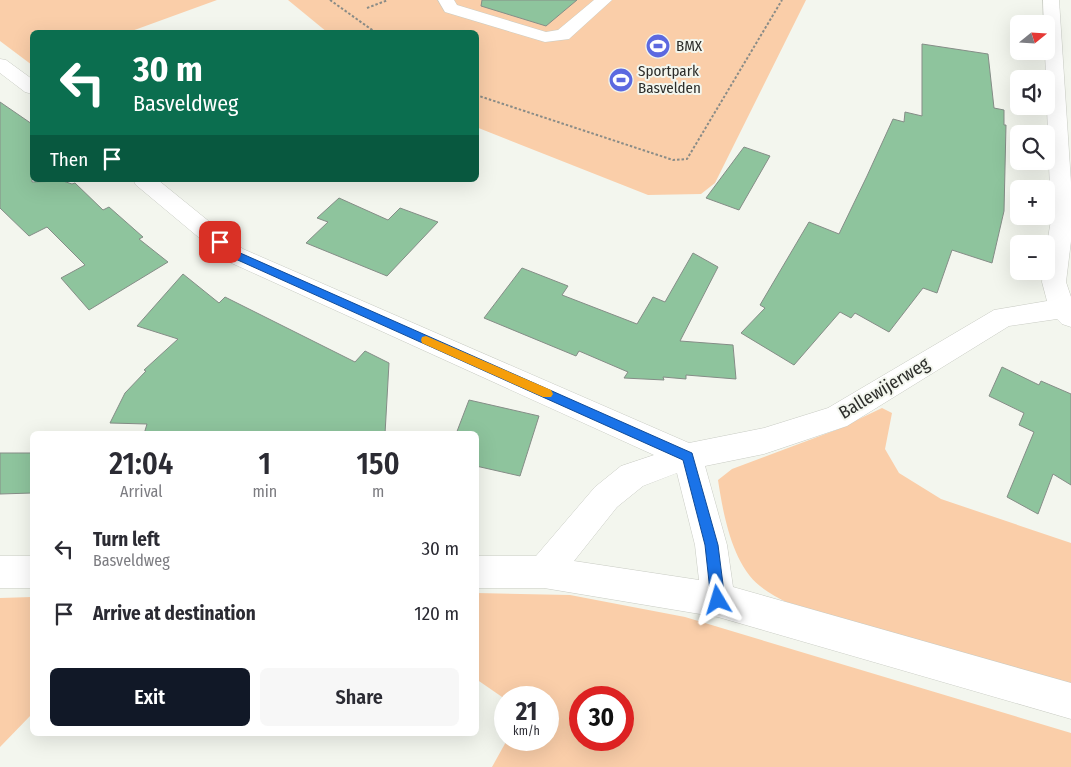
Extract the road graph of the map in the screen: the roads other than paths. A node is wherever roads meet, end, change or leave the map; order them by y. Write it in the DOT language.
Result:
graph roads {
  1 [pos="446,0"];
  2 [pos="604,0"];
  3 [pos="1051,0"];
  4 [pos="0,64"];
  5 [pos="30,86"];
  6 [pos="146,182"];
  7 [pos="1066,313"];
  8 [pos="688,456"];
  9 [pos="0,572"];
  10 [pos="30,572"];
  11 [pos="479,572"];
  12 [pos="544,572"];
  13 [pos="718,600"];
  14 [pos="1071,702"];
  1 -- 2 [label="street"];
  3 -- 7 [label="street"];
  4 -- 5 [label="street"];
  6 -- 8 [label="street"];
  7 -- 8 [label="street, Ballewijerweg"];
  8 -- 12 [label="street, Ballewijerweg"];
  8 -- 13 [label="street"];
  9 -- 10 [label="street"];
  11 -- 12 [label="street"];
  12 -- 13 [label="street"];
  13 -- 14 [label="street"];
}
